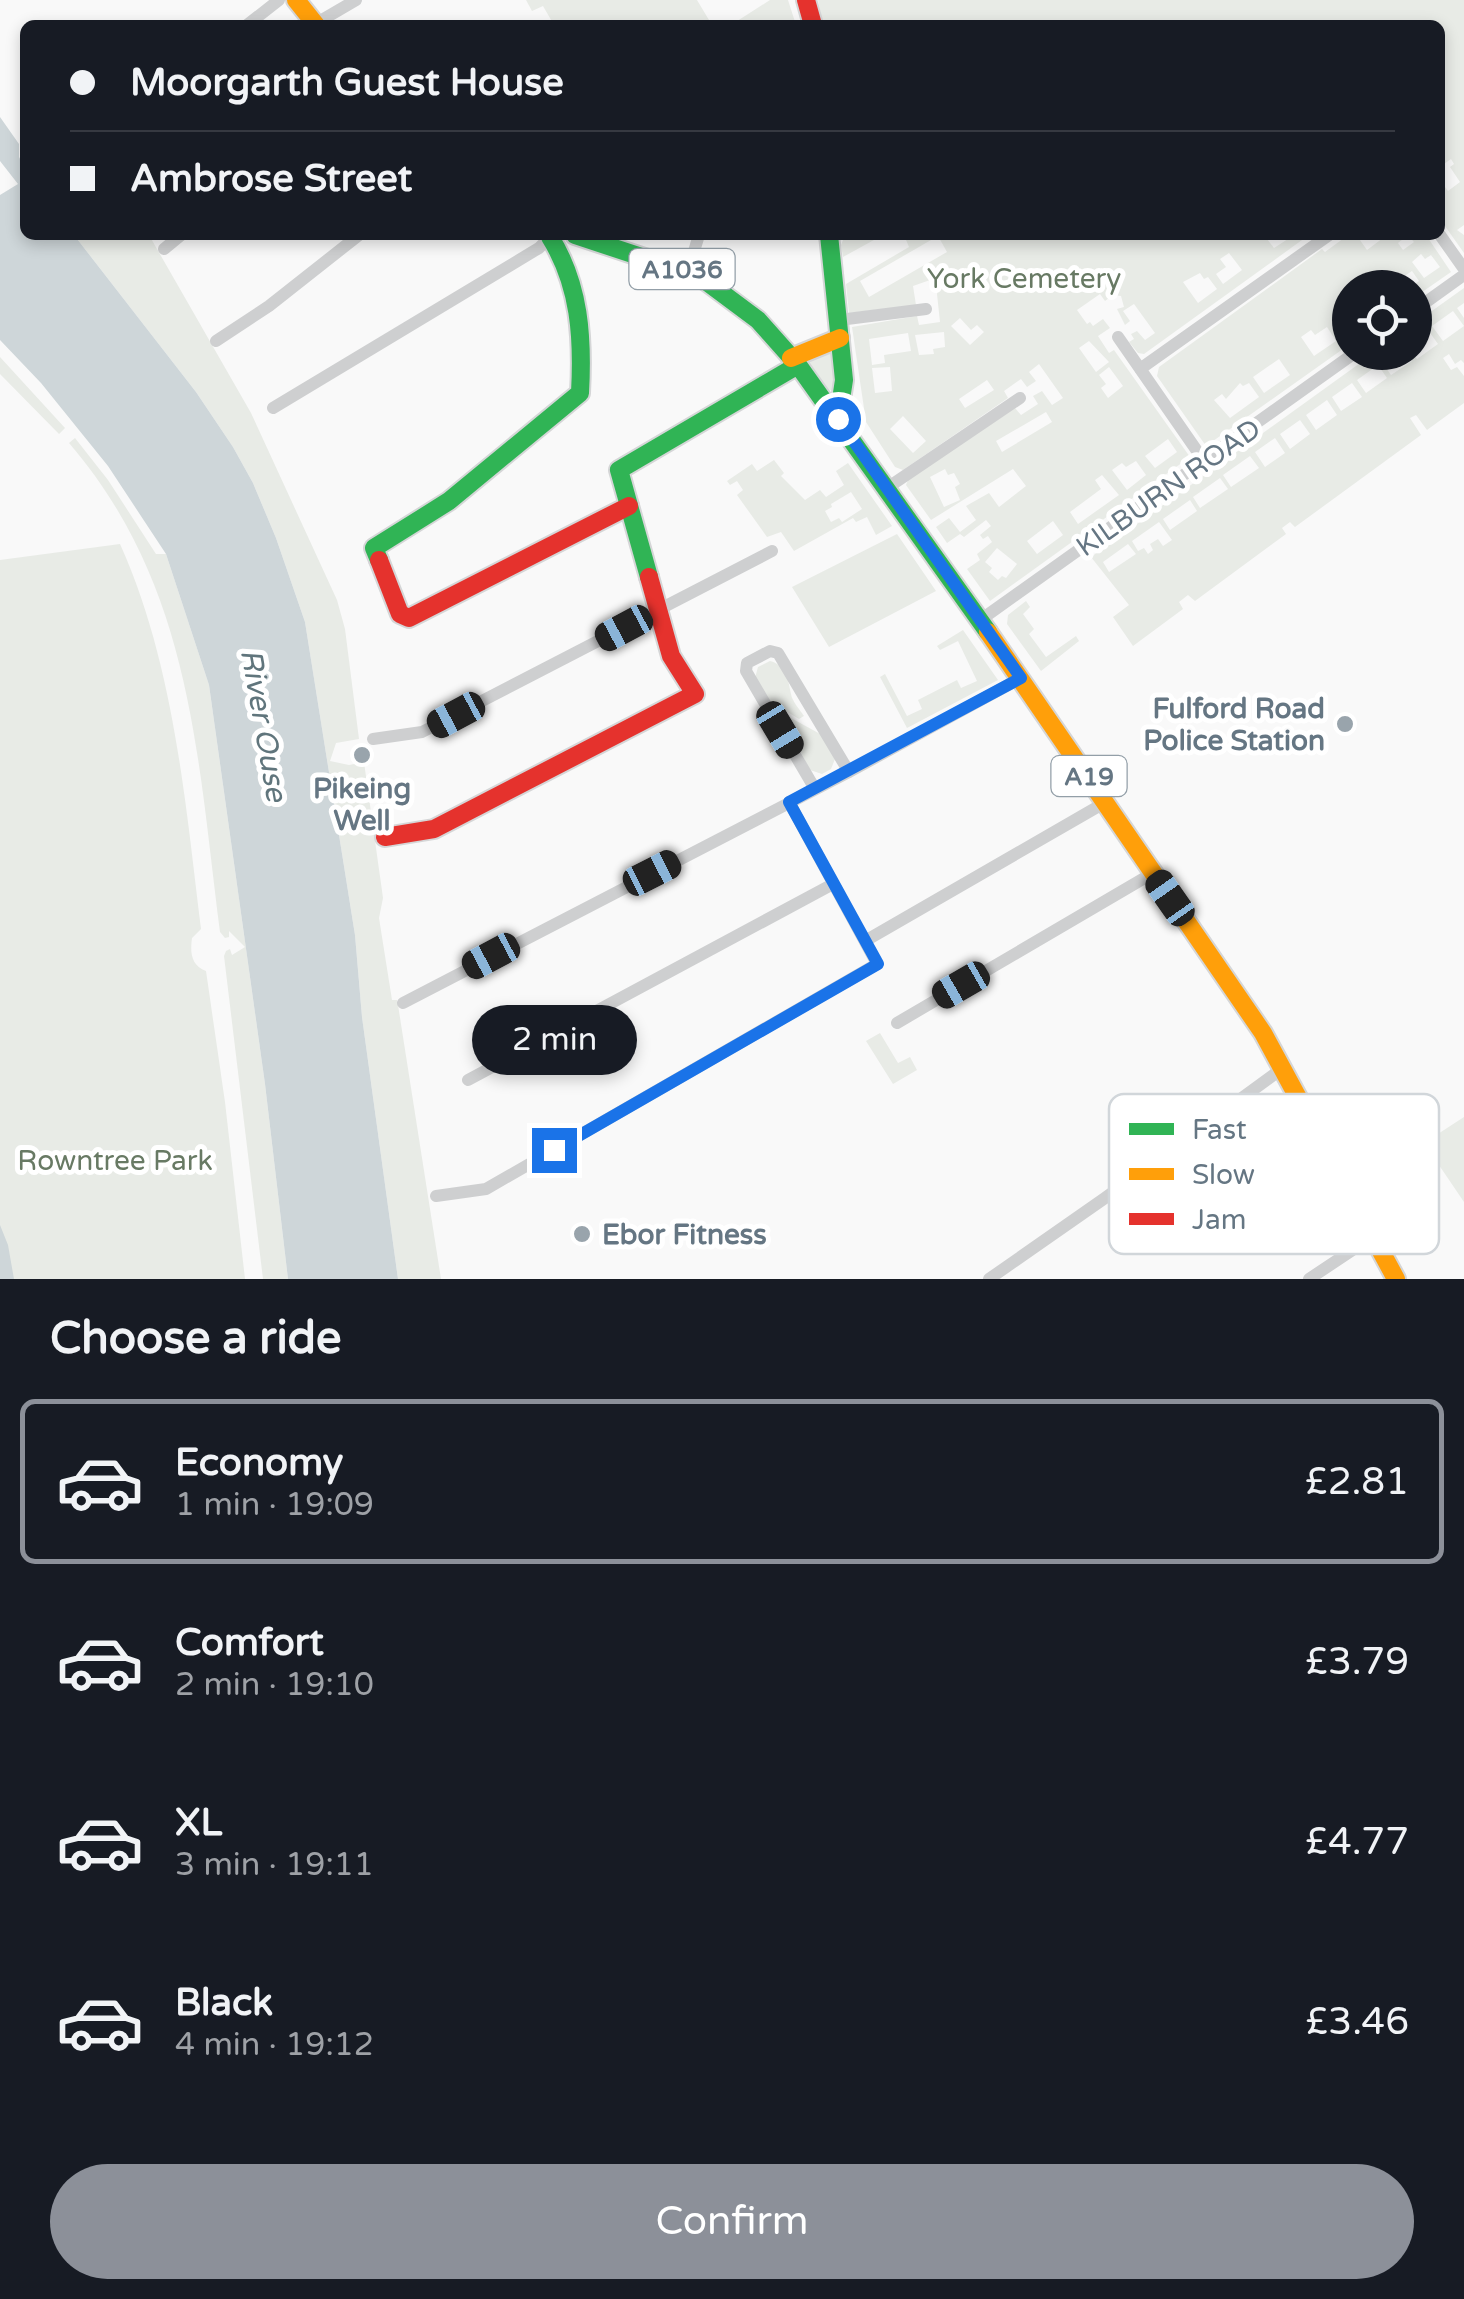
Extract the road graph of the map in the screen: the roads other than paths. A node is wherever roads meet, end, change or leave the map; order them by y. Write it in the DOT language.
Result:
graph roads {
  1 [pos="279,0"];
  2 [pos="296,0"];
  3 [pos="356,0"];
  4 [pos="253,20"];
  5 [pos="312,20"];
  6 [pos="322,20"];
  7 [pos="174,240"];
  8 [pos="353,240"];
  9 [pos="547,240"];
  10 [pos="553,240"];
  11 [pos="591,240"];
  12 [pos="697,240"];
  13 [pos="830,240"];
  14 [pos="1321,240"];
  15 [pos="1443,240"];
  16 [pos="164,248"];
  17 [pos="688,271"];
  18 [pos="1464,272"];
  19 [pos="1432,297"];
  20 [pos="926,310"];
  21 [pos="840,329"];
  22 [pos="1118,337"];
  23 [pos="216,341"];
  24 [pos="794,361"];
  25 [pos="1140,369"];
  26 [pos="1332,369"];
  27 [pos="1020,398"];
  28 [pos="273,408"];
  29 [pos="838,419"];
  30 [pos="1204,461"];
  31 [pos="886,488"];
  32 [pos="629,506"];
  33 [pos="772,551"];
  34 [pos="658,611"];
  35 [pos="979,621"];
  36 [pos="1021,678"];
  37 [pos="373,739"];
  38 [pos="849,772"];
  39 [pos="815,789"];
  40 [pos="789,802"];
  41 [pos="1106,802"];
  42 [pos="385,837"];
  43 [pos="1153,872"];
  44 [pos="833,884"];
  45 [pos="865,941"];
  46 [pos="403,1003"];
  47 [pos="897,1023"];
  48 [pos="1284,1068"];
  49 [pos="468,1080"];
  50 [pos="1248,1094"];
  51 [pos="1298,1094"];
  52 [pos="436,1196"];
  53 [pos="1109,1196"];
  54 [pos="1346,1254"];
  55 [pos="1384,1254"];
  56 [pos="989,1279"];
  57 [pos="1308,1279"];
  58 [pos="1396,1279"];
  1 -- 4 [label="street"];
  2 -- 5 [label="main road"];
  3 -- 6 [label="street"];
  7 -- 16 [label="street"];
  8 -- 23 [label="street"];
  9 -- 28 [label="street"];
  10 -- 32 [label="main road"];
  11 -- 17 [label="main road, A1036"];
  12 -- 17 [label="street"];
  13 -- 21 [label="main road"];
  14 -- 25 [label="street"];
  15 -- 18 [label="street"];
  17 -- 24 [label="main road, A1036"];
  18 -- 19 [label="street"];
  20 -- 21 [label="street"];
  21 -- 24 [label="main road"];
  21 -- 29 [label="main road"];
  22 -- 25 [label="street"];
  24 -- 29 [label="main road, A1036"];
  24 -- 32 [label="main road"];
  25 -- 30 [label="street"];
  26 -- 30 [label="street, KILBURN ROAD"];
  27 -- 31 [label="street"];
  29 -- 31 [label="main road, A19"];
  30 -- 35 [label="street, KILBURN ROAD"];
  31 -- 35 [label="main road, A19"];
  32 -- 34 [label="main road"];
  33 -- 34 [label="street"];
  34 -- 37 [label="street"];
  34 -- 42 [label="main road"];
  35 -- 36 [label="main road, A19"];
  36 -- 38 [label="street"];
  36 -- 41 [label="main road, A19"];
  38 -- 39 [label="street"];
  38 -- 39 [label="street"];
  39 -- 40 [label="street"];
  40 -- 44 [label="street"];
  40 -- 46 [label="street"];
  41 -- 43 [label="main road, A19"];
  41 -- 45 [label="street"];
  43 -- 47 [label="street"];
  43 -- 48 [label="main road, A19"];
  44 -- 45 [label="street"];
  44 -- 49 [label="street"];
  45 -- 52 [label="street"];
  48 -- 50 [label="street"];
  48 -- 51 [label="main road, A19"];
  53 -- 56 [label="street"];
  54 -- 57 [label="street"];
  55 -- 58 [label="main road, A19"];
}
